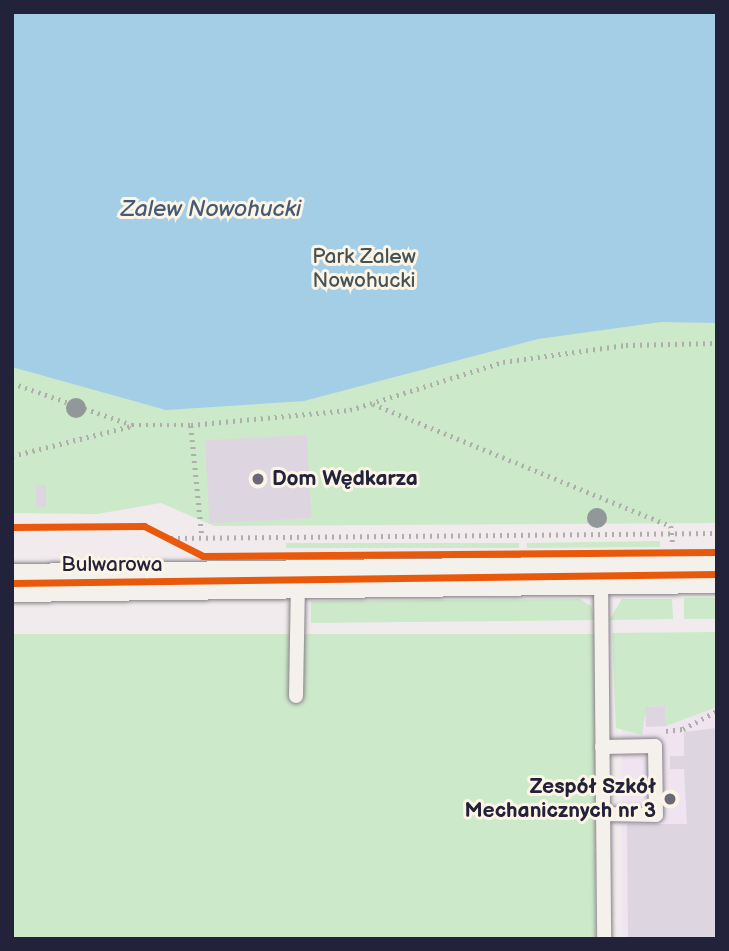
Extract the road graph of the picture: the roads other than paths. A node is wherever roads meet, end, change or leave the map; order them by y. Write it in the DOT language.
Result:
graph roads {
  1 [pos="601,574"];
  2 [pos="717,574"];
  3 [pos="298,580"];
  4 [pos="12,583"];
  5 [pos="296,696"];
  6 [pos="602,747"];
  7 [pos="603,814"];
  8 [pos="604,939"];
  1 -- 2 [label="street, Bulwarowa"];
  1 -- 3 [label="street, Bulwarowa"];
  1 -- 6 [label="lane"];
  3 -- 4 [label="street, Bulwarowa"];
  3 -- 5 [label="lane"];
  6 -- 7 [label="lane"];
  6 -- 7 [label="lane"];
  7 -- 8 [label="lane"];
}
